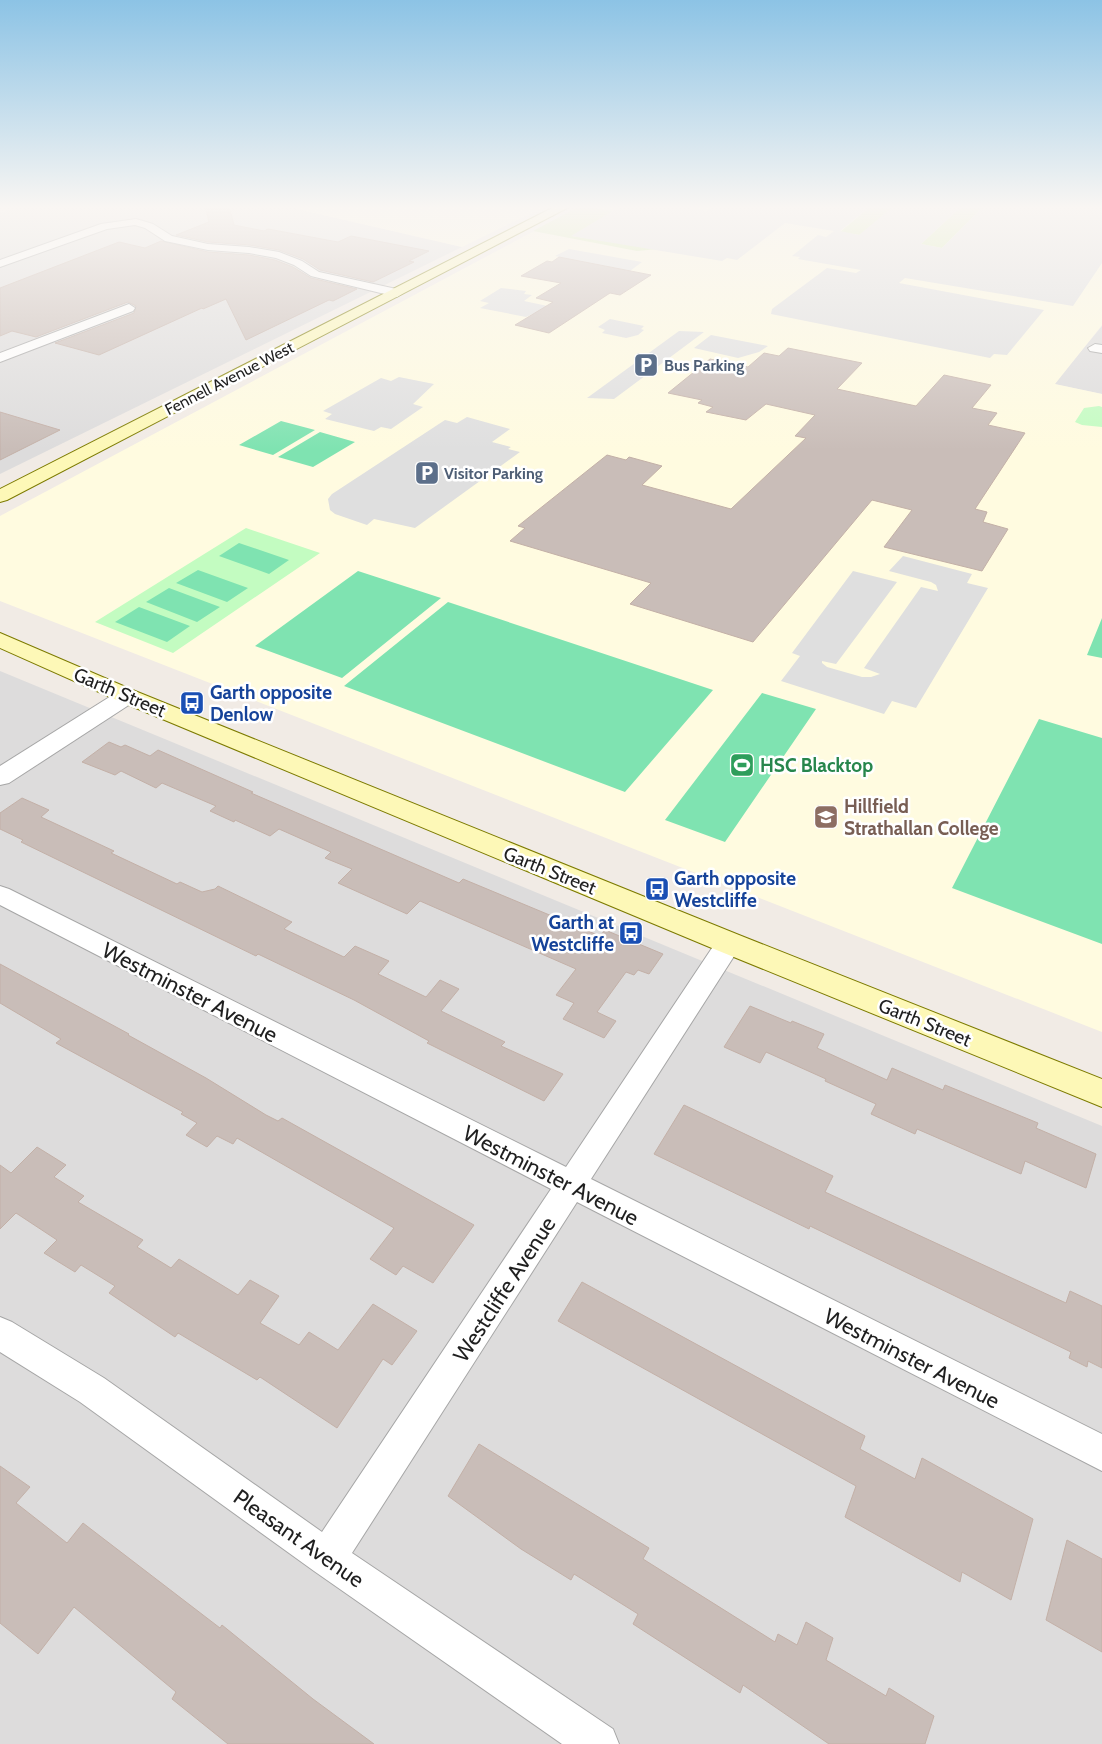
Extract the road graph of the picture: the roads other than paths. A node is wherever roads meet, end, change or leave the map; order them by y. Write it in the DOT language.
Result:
graph roads {
  1 [pos="369,287"];
  2 [pos="408,287"];
  3 [pos="397,293"];
  4 [pos="129,308"];
  5 [pos="0,358"];
  6 [pos="0,496"];
  7 [pos="0,640"];
  8 [pos="127,696"];
  9 [pos="0,777"];
  10 [pos="0,895"];
  11 [pos="729,943"];
  12 [pos="1102,1093"];
  13 [pos="571,1186"];
  14 [pos="0,1332"];
  15 [pos="1102,1453"];
  16 [pos="327,1558"];
  17 [pos="598,1744"];
  1 -- 3 [label="street"];
  2 -- 3 [label="main road, Fennell Avenue West"];
  3 -- 6 [label="main road, Fennell Avenue West"];
  4 -- 5 [label="street"];
  7 -- 8 [label="main road, Garth Street"];
  8 -- 9 [label="street"];
  8 -- 11 [label="main road, Garth Street"];
  10 -- 13 [label="street, Westminster Avenue"];
  11 -- 12 [label="main road, Garth Street"];
  11 -- 13 [label="street, Westcliffe Avenue"];
  13 -- 15 [label="street, Westminster Avenue"];
  13 -- 16 [label="street, Westcliffe Avenue"];
  14 -- 16 [label="street, Pleasant Avenue"];
  16 -- 17 [label="street, Pleasant Avenue"];
}
